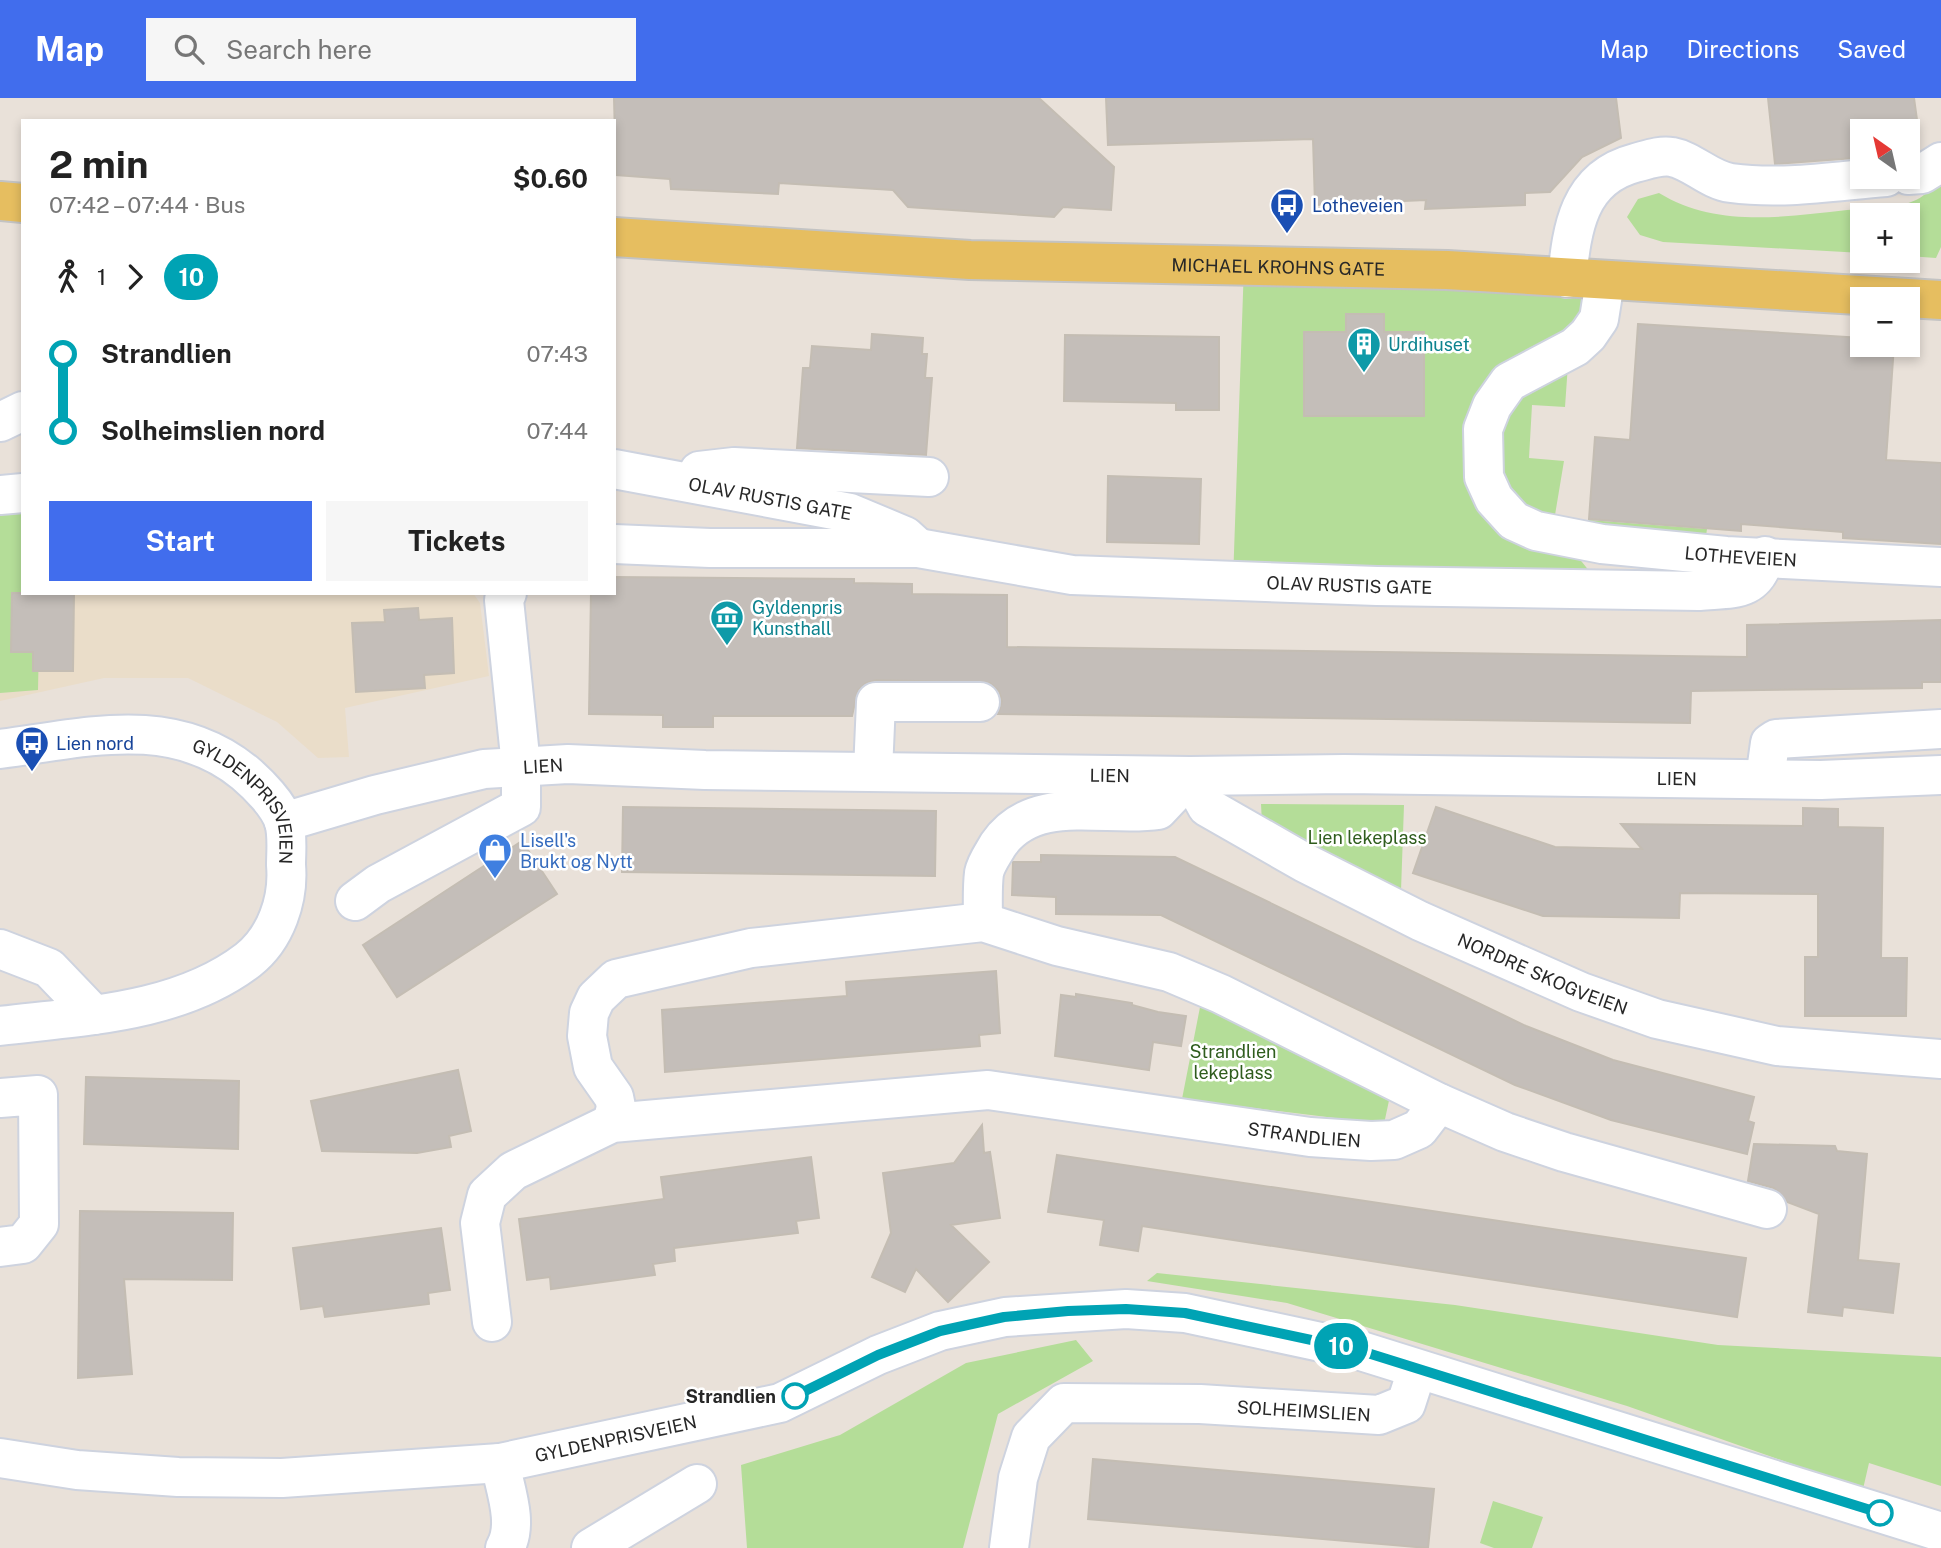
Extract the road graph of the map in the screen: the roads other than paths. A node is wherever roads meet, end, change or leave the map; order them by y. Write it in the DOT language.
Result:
graph roads {
  1 [pos="1941,162"];
  2 [pos="1920,174"];
  3 [pos="1850,180"];
  4 [pos="0,201"];
  5 [pos="21,203"];
  6 [pos="616,237"];
  7 [pos="1567,278"];
  8 [pos="1605,281"];
  9 [pos="1941,300"];
  10 [pos="21,412"];
  11 [pos="0,422"];
  12 [pos="631,472"];
  13 [pos="929,477"];
  14 [pos="21,493"];
  15 [pos="0,495"];
  16 [pos="616,544"];
  17 [pos="918,548"];
  18 [pos="1765,556"];
  19 [pos="1941,567"];
  20 [pos="506,595"];
  21 [pos="980,702"];
  22 [pos="1941,729"];
  23 [pos="0,749"];
  24 [pos="522,766"];
  25 [pos="873,771"];
  26 [pos="1941,775"];
  27 [pos="1189,776"];
  28 [pos="1765,779"];
  29 [pos="284,822"];
  30 [pos="355,901"];
  31 [pos="983,922"];
  32 [pos="0,949"];
  33 [pos="94,1015"];
  34 [pos="0,1027"];
  35 [pos="1941,1059"];
  36 [pos="0,1098"];
  37 [pos="1439,1103"];
  38 [pos="612,1123"];
  39 [pos="1767,1209"];
  40 [pos="0,1247"];
  41 [pos="492,1322"];
  42 [pos="1417,1370"];
  43 [pos="0,1458"];
  44 [pos="500,1463"];
  45 [pos="697,1484"];
  46 [pos="1941,1532"];
  47 [pos="513,1545"];
  48 [pos="1012,1547"];
  49 [pos="591,1548"];
  1 -- 2 [label="street"];
  3 -- 7 [label="street"];
  4 -- 5 [label="main road"];
  6 -- 7 [label="main road, MICHAEL KROHNS GATE"];
  7 -- 8 [label="main road, MICHAEL KROHNS GATE"];
  8 -- 9 [label="main road, MICHAEL KROHNS GATE"];
  8 -- 18 [label="street, LOTHEVEIEN"];
  10 -- 11 [label="street"];
  12 -- 13 [label="street"];
  12 -- 17 [label="street, OLAV RUSTIS GATE"];
  14 -- 15 [label="street"];
  16 -- 17 [label="street, OLAV RUSTIS GATE"];
  17 -- 18 [label="street, OLAV RUSTIS GATE"];
  18 -- 19 [label="street, LOTHEVEIEN"];
  20 -- 24 [label="street"];
  21 -- 25 [label="street"];
  22 -- 28 [label="street"];
  23 -- 29 [label="street, GYLDENPRISVEIEN"];
  24 -- 25 [label="street, LIEN"];
  24 -- 29 [label="street, LIEN"];
  24 -- 30 [label="street"];
  25 -- 27 [label="street, LIEN"];
  26 -- 28 [label="street, LIEN"];
  27 -- 28 [label="street, LIEN"];
  27 -- 31 [label="street"];
  27 -- 35 [label="street, NORDRE SKOGVEIEN"];
  29 -- 33 [label="street, GYLDENPRISVEIEN"];
  31 -- 37 [label="street"];
  31 -- 38 [label="street"];
  32 -- 33 [label="street"];
  33 -- 34 [label="street, GYLDENPRISVEIEN"];
  36 -- 40 [label="street"];
  37 -- 38 [label="street, STRANDLIEN"];
  37 -- 39 [label="street"];
  38 -- 41 [label="street, STRANDLIEN"];
  42 -- 44 [label="street, GYLDENPRISVEIEN"];
  42 -- 46 [label="street"];
  42 -- 48 [label="street, SOLHEIMSLIEN"];
  43 -- 44 [label="street, GYLDENPRISVEIEN"];
  44 -- 47 [label="street"];
  45 -- 49 [label="street"];
}
